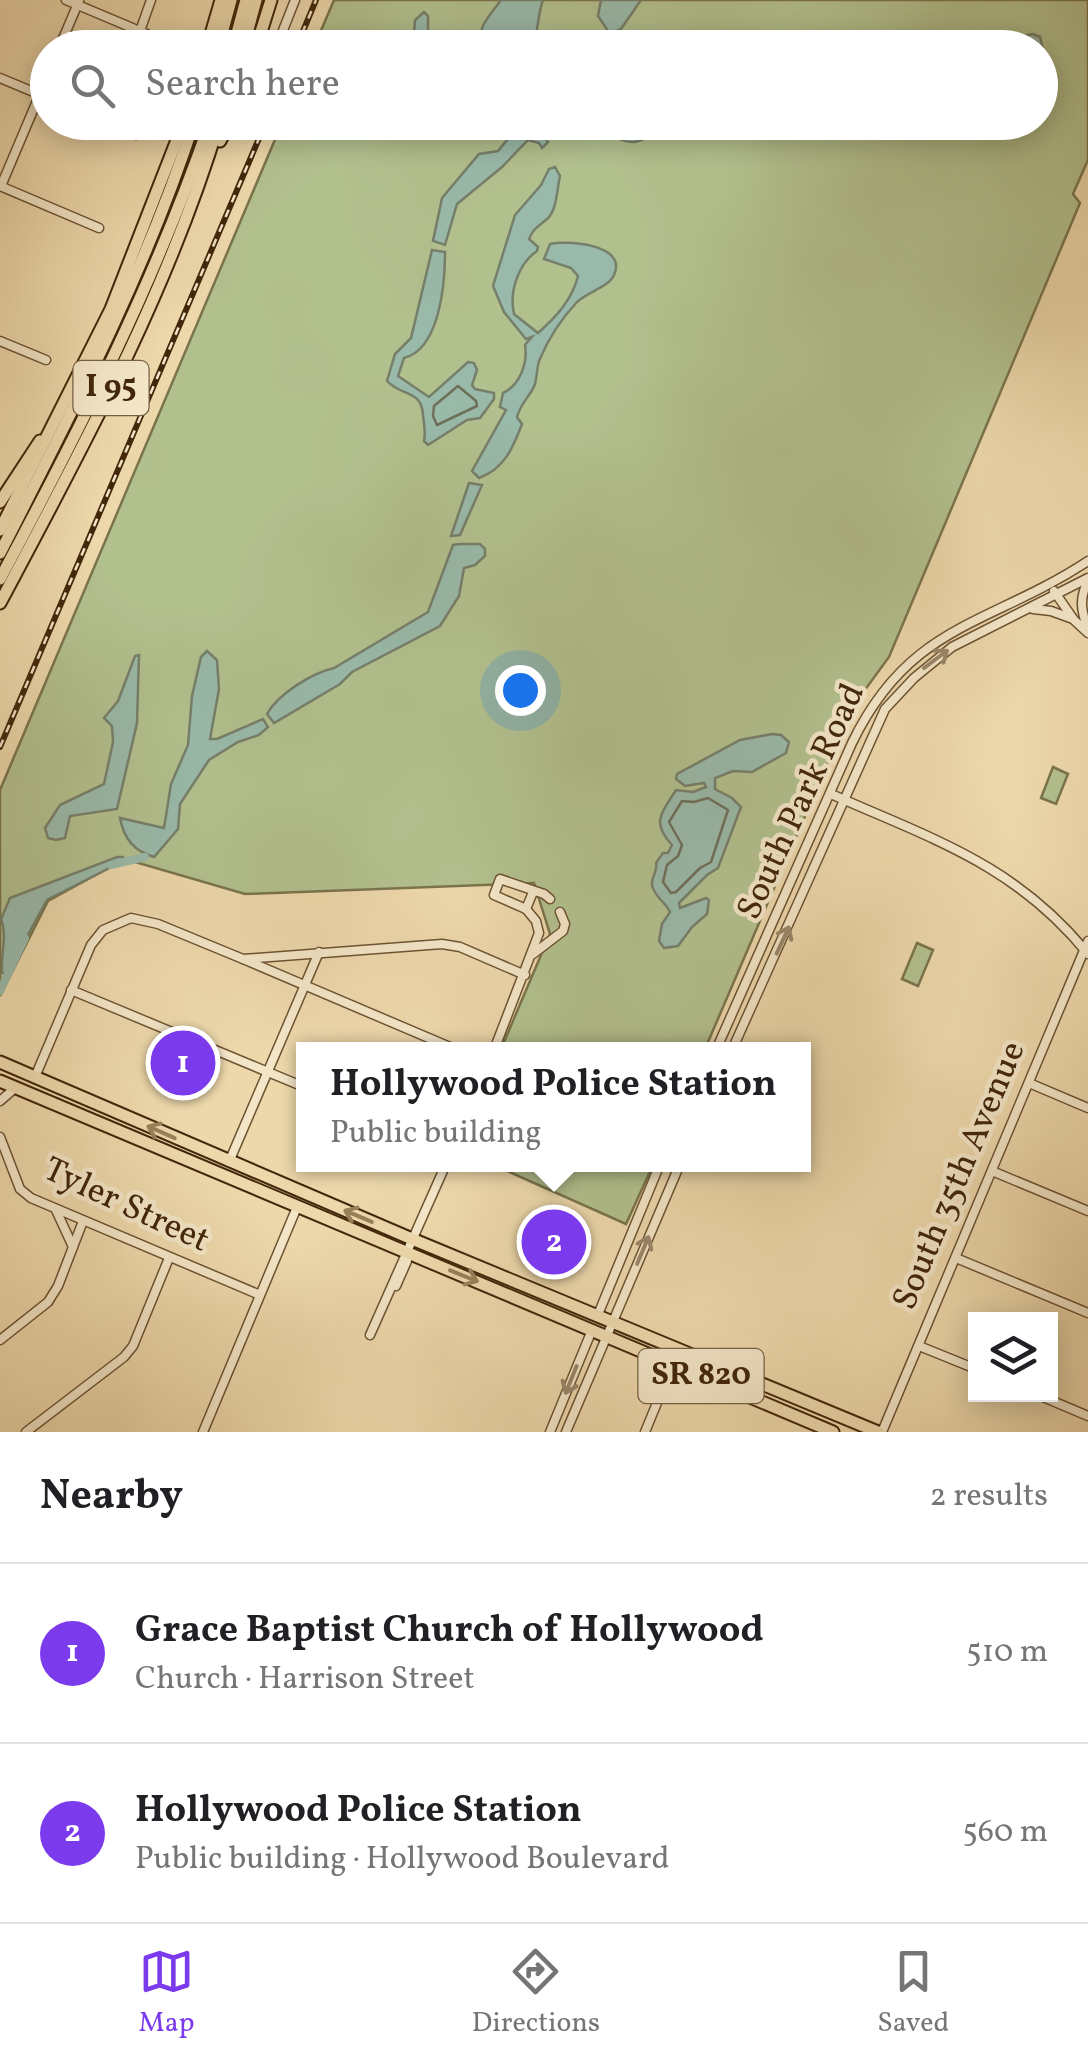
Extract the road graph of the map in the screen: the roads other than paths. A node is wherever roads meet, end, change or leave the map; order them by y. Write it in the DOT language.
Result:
graph roads {
  1 [pos="66,0"];
  2 [pos="152,0"];
  3 [pos="220,0"];
  4 [pos="231,0"];
  5 [pos="246,0"];
  6 [pos="256,0"];
  7 [pos="271,0"];
  8 [pos="295,0"];
  9 [pos="78,2"];
  10 [pos="66,30"];
  11 [pos="138,30"];
  12 [pos="140,30"];
  13 [pos="212,30"];
  14 [pos="223,30"];
  15 [pos="238,30"];
  16 [pos="248,30"];
  17 [pos="262,30"];
  18 [pos="283,30"];
  19 [pos="0,78"];
  20 [pos="30,91"];
  21 [pos="30,114"];
  22 [pos="177,140"];
  23 [pos="188,140"];
  24 [pos="203,140"];
  25 [pos="214,140"];
  26 [pos="220,140"];
  27 [pos="206,167"];
  28 [pos="1,186"];
  29 [pos="99,228"];
  30 [pos="0,341"];
  31 [pos="46,360"];
  32 [pos="58,418"];
  33 [pos="0,502"];
  34 [pos="0,530"];
  35 [pos="0,553"];
  36 [pos="1088,561"];
  37 [pos="0,579"];
  38 [pos="1088,579"];
  39 [pos="1050,583"];
  40 [pos="1057,596"];
  41 [pos="0,603"];
  42 [pos="1029,609"];
  43 [pos="1074,620"];
  44 [pos="1088,631"];
  45 [pos="831,794"];
  46 [pos="844,800"];
  47 [pos="533,892"];
  48 [pos="550,899"];
  49 [pos="526,909"];
  50 [pos="560,912"];
  51 [pos="539,933"];
  52 [pos="553,939"];
  53 [pos="1087,948"];
  54 [pos="319,952"];
  55 [pos="533,954"];
  56 [pos="243,959"];
  57 [pos="525,975"];
  58 [pos="304,986"];
  59 [pos="71,990"];
  60 [pos="438,1042"];
  61 [pos="497,1042"];
  62 [pos="720,1042"];
  63 [pos="736,1042"];
  64 [pos="0,1065"];
  65 [pos="269,1072"];
  66 [pos="35,1077"];
  67 [pos="0,1081"];
  68 [pos="1029,1083"];
  69 [pos="296,1084"];
  70 [pos="16,1088"];
  71 [pos="0,1101"];
  72 [pos="1088,1108"];
  73 [pos="0,1137"];
  74 [pos="229,1162"];
  75 [pos="199,1165"];
  76 [pos="992,1171"];
  77 [pos="442,1172"];
  78 [pos="657,1172"];
  79 [pos="662,1172"];
  80 [pos="677,1172"];
  81 [pos="674,1180"];
  82 [pos="240,1183"];
  83 [pos="283,1184"];
  84 [pos="297,1207"];
  85 [pos="56,1210"];
  86 [pos="1088,1211"];
  87 [pos="82,1221"];
  88 [pos="412,1239"];
  89 [pos="72,1247"];
  90 [pos="406,1253"];
  91 [pos="169,1258"];
  92 [pos="956,1258"];
  93 [pos="260,1295"];
  94 [pos="1088,1313"];
  95 [pos="598,1314"];
  96 [pos="612,1320"];
  97 [pos="592,1328"];
  98 [pos="607,1334"];
  99 [pos="370,1335"];
  100 [pos="0,1340"];
  101 [pos="919,1346"];
  102 [pos="673,1364"];
  103 [pos="968,1366"];
  104 [pos="1055,1402"];
  105 [pos="1088,1416"];
  106 [pos="26,1432"];
  107 [pos="203,1432"];
  108 [pos="550,1432"];
  109 [pos="566,1432"];
  110 [pos="645,1432"];
  111 [pos="833,1432"];
  112 [pos="880,1432"];
  1 -- 9 [label="street"];
  2 -- 12 [label="street"];
  3 -- 13 [label="highway"];
  4 -- 14 [label="highway"];
  5 -- 15 [label="highway"];
  6 -- 16 [label="highway"];
  7 -- 17 [label="highway"];
  8 -- 18 [label="street"];
  9 -- 10 [label="street"];
  9 -- 11 [label="street"];
  19 -- 20 [label="street"];
  21 -- 28 [label="street"];
  22 -- 32 [label="highway, I 95"];
  23 -- 35 [label="highway"];
  24 -- 37 [label="highway"];
  25 -- 27 [label="highway, I 95"];
  26 -- 27 [label="highway"];
  27 -- 41 [label="highway, I 95"];
  28 -- 29 [label="street"];
  30 -- 31 [label="street"];
  32 -- 33 [label="highway"];
  32 -- 34 [label="highway, I 95"];
  36 -- 39 [label="street, South Park Road"];
  38 -- 40 [label="street, South Park Road"];
  38 -- 44 [label="street"];
  39 -- 40 [label="street"];
  39 -- 45 [label="street, South Park Road"];
  40 -- 42 [label="street, South Park Road"];
  40 -- 43 [label="street"];
  42 -- 43 [label="street"];
  46 -- 42 [label="street, South Park Road, one-way"];
  43 -- 44 [label="street"];
  45 -- 46 [label="street"];
  45 -- 62 [label="street, South Park Road"];
  46 -- 53 [label="street"];
  63 -- 46 [label="street, South Park Road, one-way"];
  47 -- 48 [label="street"];
  47 -- 49 [label="street"];
  47 -- 49 [label="street"];
  49 -- 51 [label="street"];
  50 -- 52 [label="street"];
  51 -- 52 [label="street"];
  51 -- 55 [label="street"];
  52 -- 55 [label="street"];
  53 -- 68 [label="street, South 35th Avenue"];
  54 -- 56 [label="street"];
  54 -- 57 [label="street"];
  54 -- 58 [label="street"];
  55 -- 57 [label="street"];
  56 -- 58 [label="street"];
  56 -- 59 [label="street"];
  57 -- 61 [label="street"];
  58 -- 60 [label="street"];
  58 -- 65 [label="street"];
  59 -- 65 [label="street"];
  59 -- 66 [label="street"];
  64 -- 66 [label="highway, SR 820"];
  65 -- 69 [label="street"];
  65 -- 74 [label="street"];
  74 -- 66 [label="highway, SR 820, one-way"];
  67 -- 70 [label="highway, SR 820"];
  68 -- 72 [label="street"];
  68 -- 76 [label="street, South 35th Avenue"];
  70 -- 71 [label="street"];
  70 -- 75 [label="highway, SR 820"];
  73 -- 85 [label="street, Tyler Street"];
  74 -- 75 [label="highway"];
  74 -- 83 [label="highway, SR 820"];
  75 -- 82 [label="highway, SR 820"];
  76 -- 86 [label="street"];
  76 -- 92 [label="street, South 35th Avenue"];
  77 -- 88 [label="street"];
  78 -- 95 [label="street"];
  79 -- 81 [label="street"];
  80 -- 81 [label="street"];
  96 -- 81 [label="street, one-way"];
  82 -- 83 [label="highway"];
  82 -- 84 [label="highway, SR 820"];
  88 -- 83 [label="highway, SR 820, one-way"];
  84 -- 90 [label="highway, SR 820"];
  84 -- 93 [label="street"];
  85 -- 87 [label="street, Tyler Street"];
  85 -- 89 [label="street"];
  87 -- 89 [label="street"];
  87 -- 91 [label="street, Tyler Street"];
  88 -- 90 [label="street"];
  88 -- 95 [label="highway, SR 820"];
  89 -- 100 [label="street"];
  90 -- 97 [label="highway, SR 820, one-way"];
  90 -- 99 [label="street"];
  91 -- 93 [label="street, Tyler Street"];
  91 -- 106 [label="street"];
  92 -- 94 [label="street"];
  92 -- 101 [label="street, South 35th Avenue"];
  93 -- 107 [label="street"];
  95 -- 96 [label="highway, SR 820"];
  95 -- 97 [label="street"];
  96 -- 98 [label="street"];
  96 -- 112 [label="highway, SR 820"];
  97 -- 98 [label="highway, SR 820"];
  97 -- 108 [label="street, one-way"];
  98 -- 102 [label="highway, SR 820"];
  98 -- 109 [label="street"];
  101 -- 103 [label="street"];
  101 -- 112 [label="street, South 35th Avenue"];
  102 -- 110 [label="street"];
  102 -- 111 [label="highway, SR 820"];
  104 -- 105 [label="street"];
}
